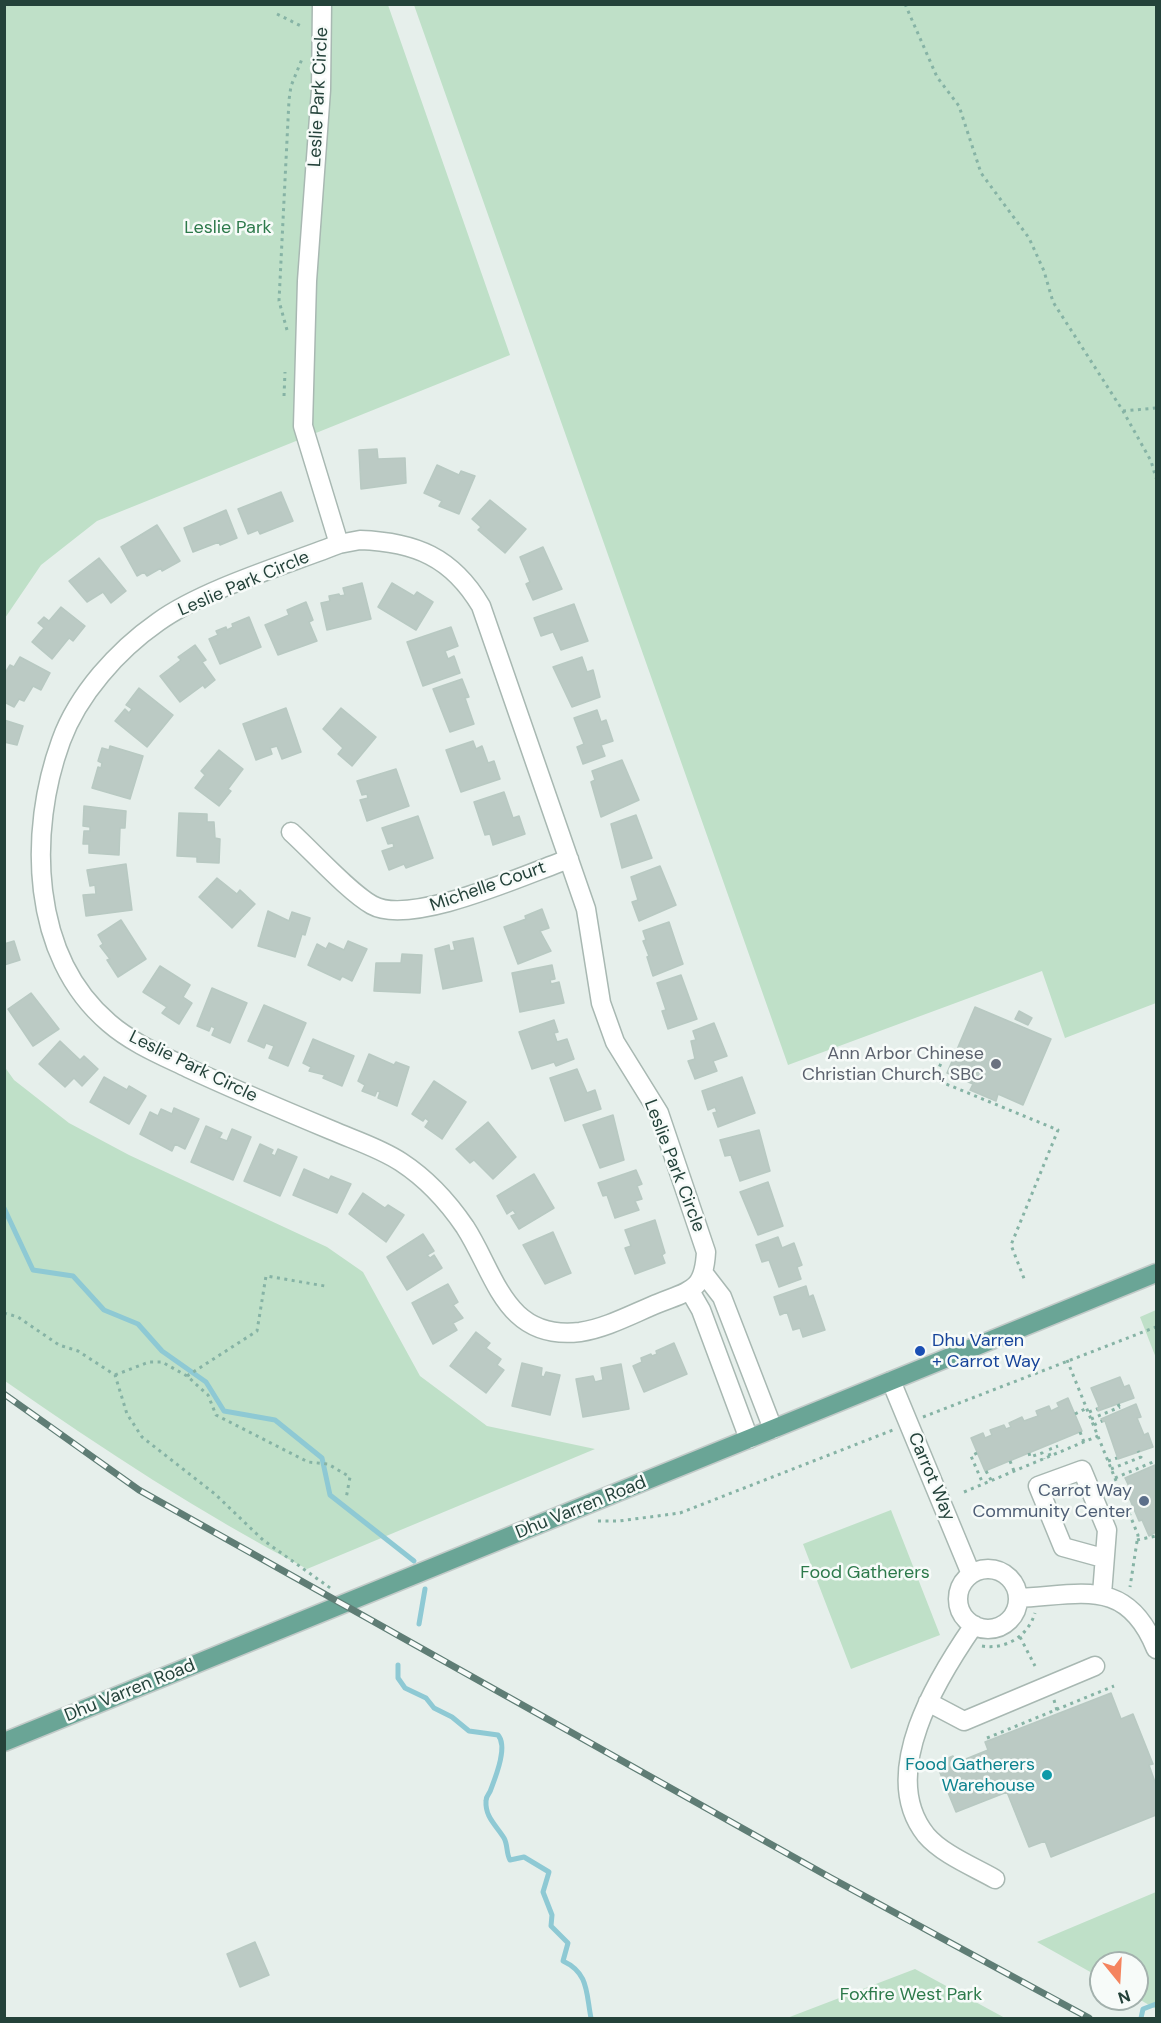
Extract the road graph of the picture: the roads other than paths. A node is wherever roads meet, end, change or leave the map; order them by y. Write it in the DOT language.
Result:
graph roads {
  1 [pos="322,4"];
  2 [pos="339,544"];
  3 [pos="291,832"];
  4 [pos="568,859"];
  5 [pos="1156,1273"];
  6 [pos="705,1275"];
  7 [pos="690,1291"];
  8 [pos="737,1337"];
  9 [pos="715,1346"];
  10 [pos="891,1381"];
  11 [pos="773,1430"];
  12 [pos="749,1439"];
  13 [pos="1103,1558"];
  14 [pos="971,1574"];
  15 [pos="1101,1594"];
  16 [pos="1018,1598"];
  17 [pos="974,1625"];
  18 [pos="1156,1649"];
  19 [pos="1095,1665"];
  20 [pos="928,1702"];
  21 [pos="4,1742"];
  22 [pos="995,1880"];
  1 -- 2 [label="street, Leslie Park Circle"];
  2 -- 4 [label="street, Leslie Park Circle"];
  2 -- 7 [label="street, Leslie Park Circle"];
  3 -- 4 [label="street, Michelle Court"];
  4 -- 6 [label="street, Leslie Park Circle"];
  5 -- 10 [label="main road, Dhu Varren Road"];
  6 -- 7 [label="street, Leslie Park Circle"];
  6 -- 8 [label="street"];
  7 -- 9 [label="street"];
  8 -- 9 [label="street"];
  8 -- 11 [label="street"];
  9 -- 12 [label="street"];
  10 -- 11 [label="main road, Dhu Varren Road"];
  10 -- 14 [label="street, Carrot Way"];
  11 -- 12 [label="main road, Dhu Varren Road"];
  12 -- 21 [label="main road, Dhu Varren Road"];
  13 -- 13 [label="street"];
  13 -- 15 [label="street"];
  14 -- 16 [label="street"];
  14 -- 17 [label="street"];
  15 -- 16 [label="street"];
  15 -- 18 [label="street"];
  16 -- 17 [label="street"];
  17 -- 20 [label="street"];
  19 -- 20 [label="street"];
  20 -- 22 [label="street"];
}
